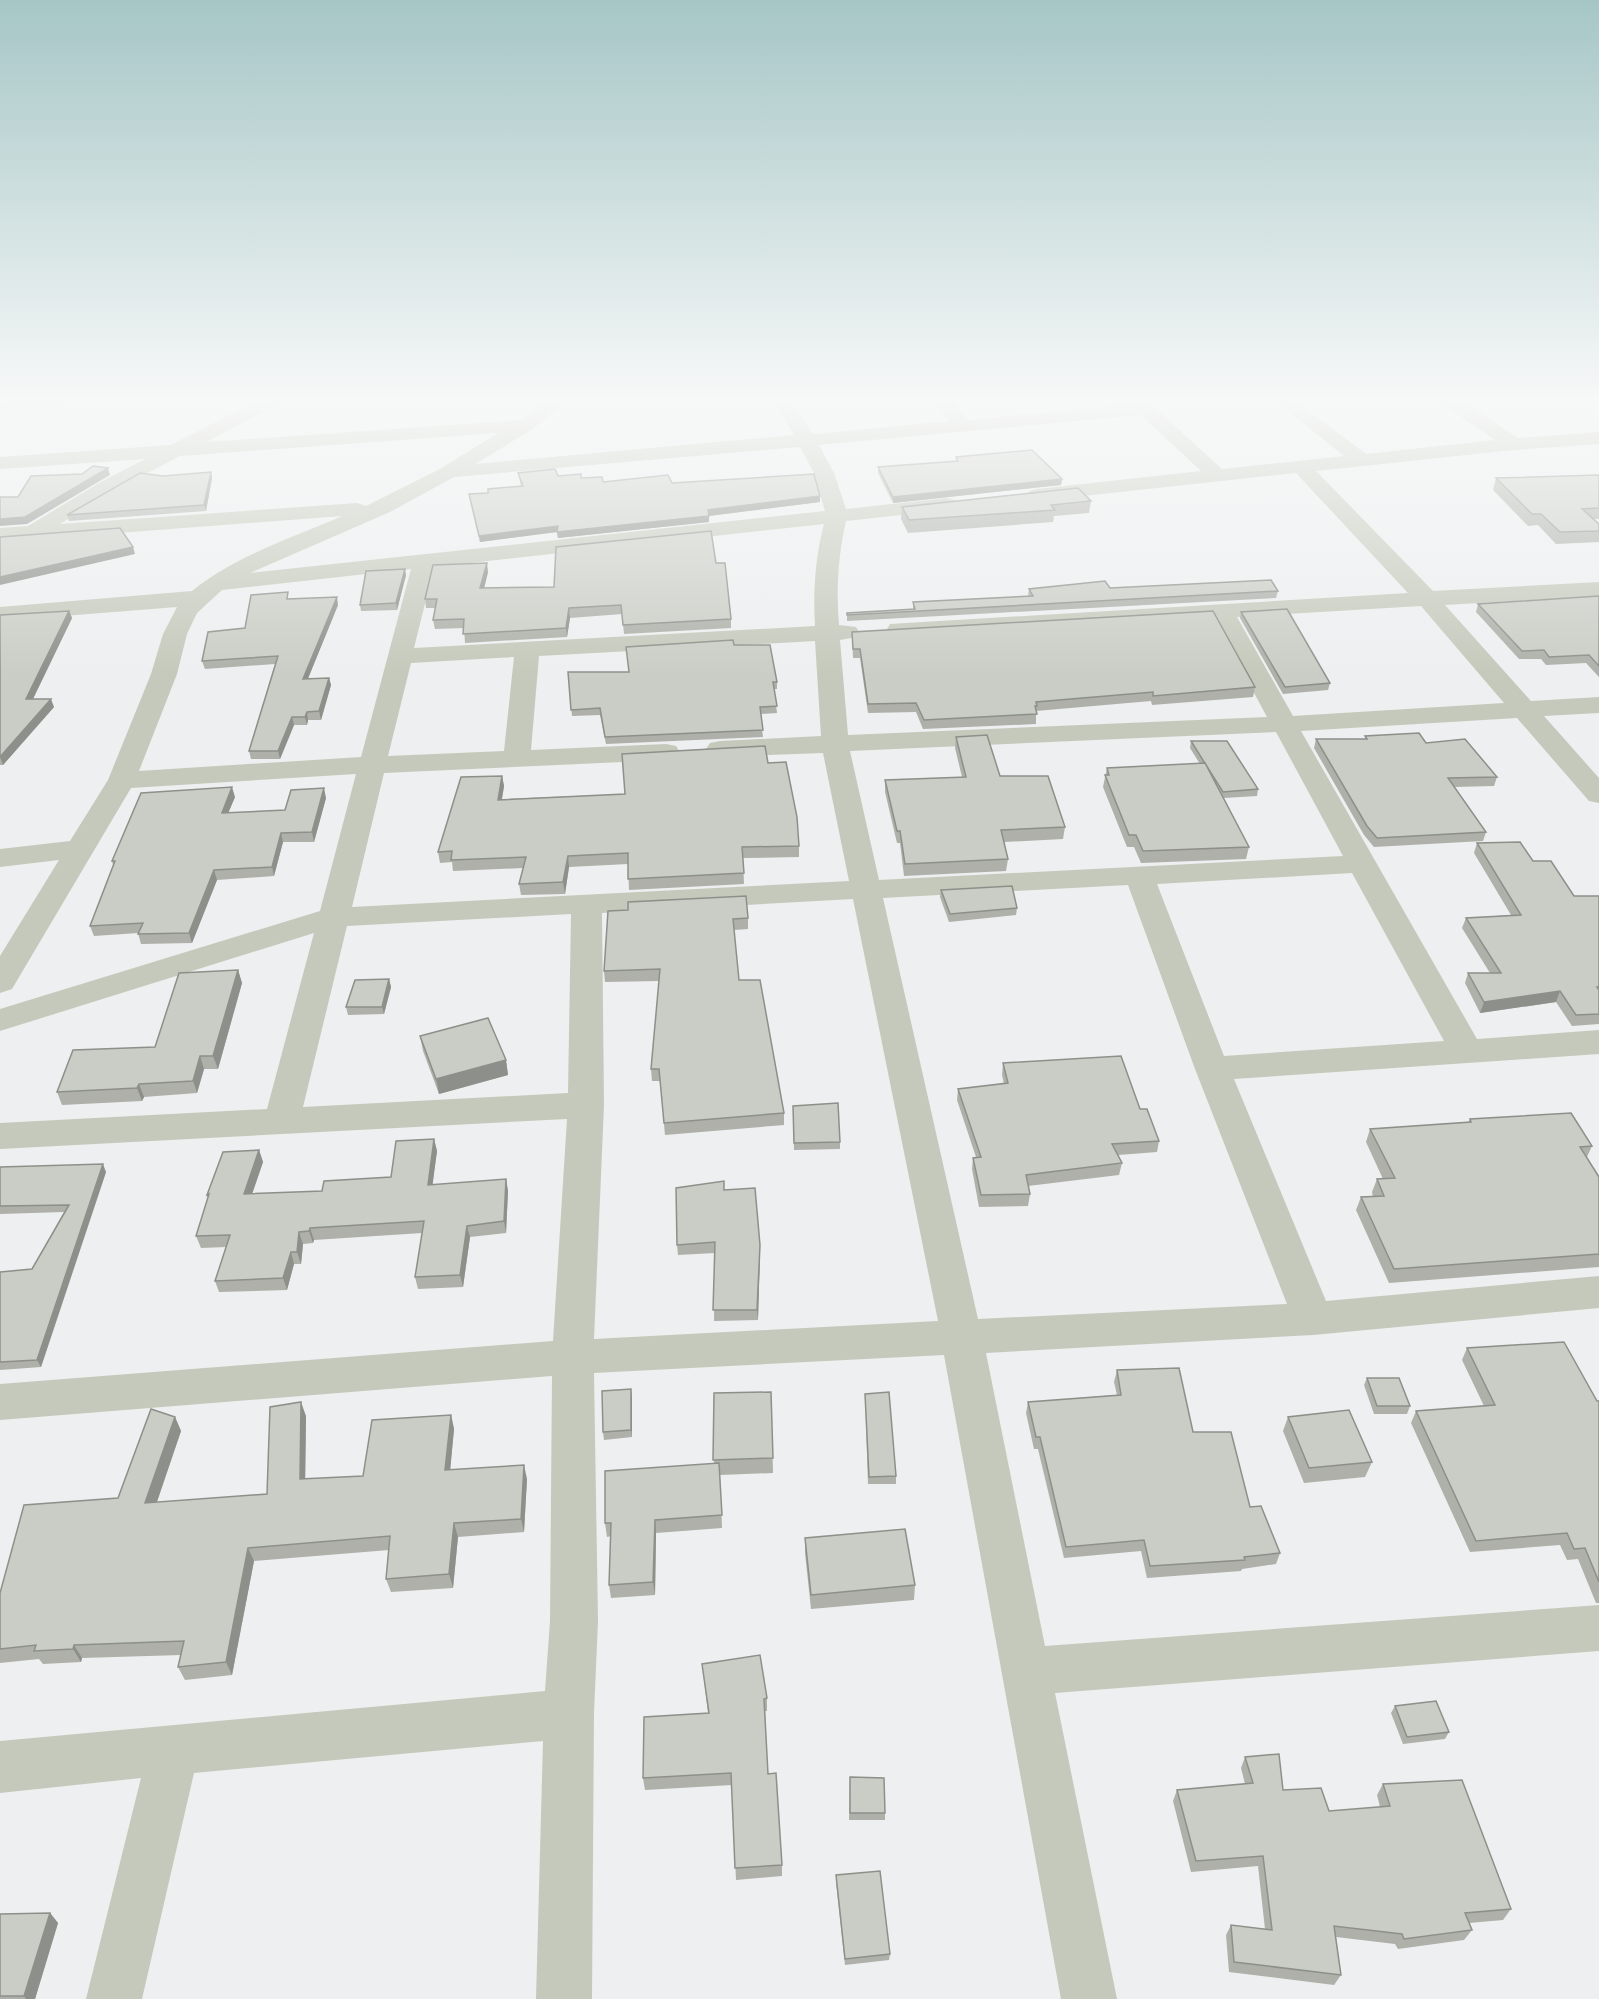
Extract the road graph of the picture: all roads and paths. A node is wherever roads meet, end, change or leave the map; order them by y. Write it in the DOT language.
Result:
graph roads {
  1 [pos="102,489"];
  2 [pos="416,489"];
  3 [pos="829,489"];
  4 [pos="1094,489"];
  5 [pos="1322,489"];
  6 [pos="1016,497"];
  7 [pos="969,502"];
  8 [pos="382,507"];
  9 [pos="837,515"];
  10 [pos="32,533"];
  11 [pos="0,535"];
  12 [pos="0,555"];
  13 [pos="424,561"];
  14 [pos="1599,589"];
  15 [pos="206,591"];
  16 [pos="1426,599"];
  17 [pos="1221,610"];
  18 [pos="0,614"];
  19 [pos="827,633"];
  20 [pos="527,649"];
  21 [pos="399,656"];
  22 [pos="1599,705"];
  23 [pos="1522,710"];
  24 [pos="1286,724"];
  25 [pos="835,744"];
  26 [pos="517,758"];
  27 [pos="371,765"];
  28 [pos="123,780"];
  29 [pos="1599,795"];
  30 [pos="81,849"];
  31 [pos="0,858"];
  32 [pos="1362,864"];
  33 [pos="1138,875"];
  34 [pos="865,888"];
  35 [pos="587,903"];
  36 [pos="334,916"];
  37 [pos="0,982"];
  38 [pos="0,1020"];
  39 [pos="1599,1042"];
  40 [pos="1467,1052"];
  41 [pos="1212,1069"];
  42 [pos="586,1105"];
  43 [pos="282,1121"];
  44 [pos="0,1136"];
  45 [pos="1599,1292"];
  46 [pos="1313,1319"];
  47 [pos="962,1338"];
  48 [pos="573,1357"];
  49 [pos="0,1401"];
  50 [pos="1599,1628"];
  51 [pos="1026,1671"];
  52 [pos="569,1713"];
  53 [pos="174,1749"];
  54 [pos="0,1767"];
  55 [pos="114,1999"];
  56 [pos="564,1999"];
  57 [pos="1089,1999"];
  1 -- 10 [label="street"];
  2 -- 8 [label="street"];
  3 -- 9 [label="street"];
  4 -- 6 [label="street"];
  5 -- 16 [label="street"];
  7 -- 9 [label="street"];
  8 -- 10 [label="street"];
  8 -- 15 [label="street"];
  9 -- 13 [label="street"];
  9 -- 19 [label="street"];
  10 -- 11 [label="street"];
  10 -- 12 [label="street"];
  13 -- 15 [label="street"];
  13 -- 21 [label="street"];
  14 -- 16 [label="street"];
  15 -- 18 [label="street"];
  15 -- 28 [label="street"];
  16 -- 17 [label="street"];
  16 -- 23 [label="street"];
  17 -- 19 [label="street"];
  17 -- 24 [label="street"];
  19 -- 20 [label="street"];
  19 -- 25 [label="street"];
  20 -- 21 [label="street"];
  20 -- 26 [label="street"];
  21 -- 27 [label="street"];
  22 -- 23 [label="street"];
  23 -- 24 [label="street"];
  23 -- 29 [label="street"];
  24 -- 25 [label="street"];
  24 -- 32 [label="street"];
  25 -- 26 [label="street"];
  25 -- 34 [label="street"];
  26 -- 27 [label="street"];
  27 -- 28 [label="street"];
  27 -- 36 [label="street"];
  28 -- 30 [label="street"];
  30 -- 31 [label="street"];
  30 -- 37 [label="street"];
  32 -- 33 [label="street"];
  32 -- 40 [label="street"];
  33 -- 34 [label="street"];
  33 -- 41 [label="street"];
  34 -- 35 [label="street"];
  34 -- 47 [label="street"];
  35 -- 36 [label="street"];
  35 -- 42 [label="street"];
  36 -- 38 [label="street"];
  36 -- 43 [label="street"];
  39 -- 40 [label="street"];
  40 -- 41 [label="street"];
  41 -- 46 [label="street"];
  42 -- 43 [label="street"];
  42 -- 48 [label="street"];
  43 -- 44 [label="street"];
  45 -- 46 [label="street"];
  46 -- 47 [label="street"];
  47 -- 48 [label="street"];
  47 -- 51 [label="street"];
  48 -- 49 [label="street"];
  48 -- 52 [label="street"];
  50 -- 51 [label="street"];
  51 -- 57 [label="street"];
  52 -- 53 [label="street"];
  52 -- 56 [label="street"];
  53 -- 54 [label="street"];
  53 -- 55 [label="street"];
}
